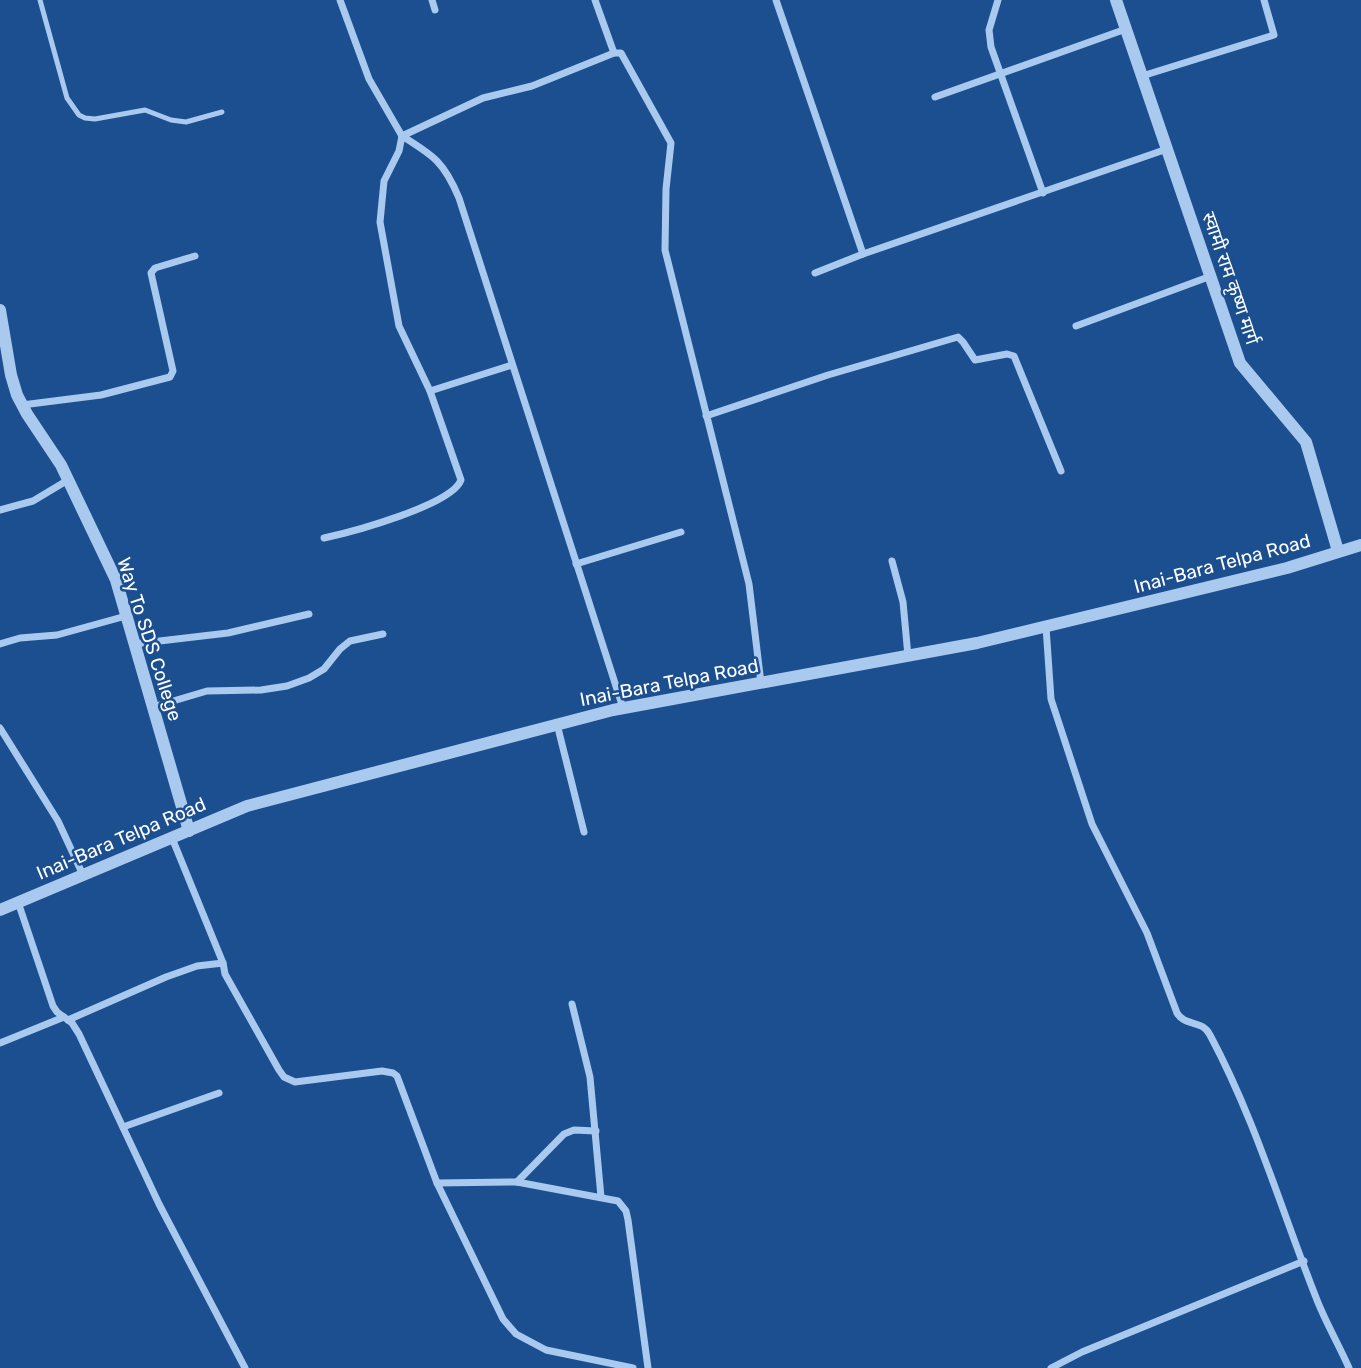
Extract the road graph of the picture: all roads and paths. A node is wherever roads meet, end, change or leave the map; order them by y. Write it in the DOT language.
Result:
graph roads {
  1 [pos="40,0"];
  2 [pos="340,0"];
  3 [pos="432,0"];
  4 [pos="595,0"];
  5 [pos="776,0"];
  6 [pos="998,0"];
  7 [pos="1116,0"];
  8 [pos="1264,0"];
  9 [pos="435,10"];
  10 [pos="1126,29"];
  11 [pos="614,53"];
  12 [pos="1000,74"];
  13 [pos="1142,76"];
  14 [pos="935,97"];
  15 [pos="222,112"];
  16 [pos="401,136"];
  17 [pos="1167,149"];
  18 [pos="1044,193"];
  19 [pos="863,254"];
  20 [pos="195,256"];
  21 [pos="815,273"];
  22 [pos="1211,276"];
  23 [pos="0,310"];
  24 [pos="1076,326"];
  25 [pos="512,365"];
  26 [pos="430,391"];
  27 [pos="22,405"];
  28 [pos="706,416"];
  29 [pos="1061,471"];
  30 [pos="68,480"];
  31 [pos="0,510"];
  32 [pos="681,532"];
  33 [pos="324,538"];
  34 [pos="1361,545"];
  35 [pos="1338,551"];
  36 [pos="892,561"];
  37 [pos="576,564"];
  38 [pos="309,614"];
  39 [pos="126,616"];
  40 [pos="1046,626"];
  41 [pos="383,634"];
  42 [pos="134,643"];
  43 [pos="0,644"];
  44 [pos="908,656"];
  45 [pos="761,683"];
  46 [pos="153,707"];
  47 [pos="623,708"];
  48 [pos="557,724"];
  49 [pos="0,728"];
  50 [pos="189,831"];
  51 [pos="583,832"];
  52 [pos="172,838"];
  53 [pos="83,875"];
  54 [pos="18,902"];
  55 [pos="0,910"];
  56 [pos="223,963"];
  57 [pos="572,1004"];
  58 [pos="66,1019"];
  59 [pos="0,1043"];
  60 [pos="219,1093"];
  61 [pos="123,1127"];
  62 [pos="596,1130"];
  63 [pos="517,1182"];
  64 [pos="436,1183"];
  65 [pos="601,1197"];
  66 [pos="1304,1261"];
  67 [pos="245,1368"];
  68 [pos="633,1368"];
  69 [pos="648,1368"];
  70 [pos="1051,1368"];
  71 [pos="1349,1368"];
  1 -- 15 [label="lane"];
  2 -- 16 [label="street"];
  3 -- 9 [label="street"];
  4 -- 11 [label="street"];
  5 -- 19 [label="street"];
  6 -- 12 [label="street"];
  7 -- 10 [label="street, स्वामी राम कृष्ण मार्ग"];
  8 -- 13 [label="street"];
  10 -- 12 [label="street"];
  10 -- 13 [label="street, स्वामी राम कृष्ण मार्ग"];
  11 -- 16 [label="street"];
  11 -- 28 [label="street"];
  12 -- 14 [label="street"];
  12 -- 18 [label="street"];
  13 -- 17 [label="street, स्वामी राम कृष्ण मार्ग"];
  16 -- 25 [label="street"];
  16 -- 26 [label="street"];
  17 -- 18 [label="street"];
  17 -- 22 [label="street, स्वामी राम कृष्ण मार्ग"];
  18 -- 19 [label="street"];
  19 -- 21 [label="street"];
  20 -- 27 [label="street"];
  22 -- 24 [label="street"];
  22 -- 35 [label="street, स्वामी राम कृष्ण मार्ग"];
  23 -- 27 [label="street, Way To SDS College"];
  25 -- 26 [label="street"];
  25 -- 37 [label="street"];
  26 -- 33 [label="street"];
  27 -- 30 [label="street, Way To SDS College"];
  28 -- 29 [label="street"];
  28 -- 45 [label="street"];
  30 -- 31 [label="street"];
  30 -- 39 [label="street, Way To SDS College"];
  32 -- 37 [label="street"];
  34 -- 35 [label="street, Inai-Bara Telpa Road"];
  35 -- 40 [label="street, Inai-Bara Telpa Road"];
  36 -- 44 [label="street"];
  37 -- 47 [label="street"];
  38 -- 42 [label="street"];
  39 -- 42 [label="street, Way To SDS College"];
  39 -- 43 [label="street"];
  40 -- 44 [label="street, Inai-Bara Telpa Road"];
  40 -- 66 [label="street"];
  41 -- 46 [label="street"];
  42 -- 46 [label="street, Way To SDS College"];
  44 -- 45 [label="street, Inai-Bara Telpa Road"];
  45 -- 47 [label="street, Inai-Bara Telpa Road"];
  46 -- 50 [label="street, Way To SDS College"];
  47 -- 48 [label="street, Inai-Bara Telpa Road"];
  48 -- 50 [label="street, Inai-Bara Telpa Road"];
  48 -- 51 [label="street"];
  49 -- 53 [label="street"];
  50 -- 52 [label="street, Inai-Bara Telpa Road"];
  52 -- 53 [label="street, Inai-Bara Telpa Road"];
  52 -- 56 [label="street"];
  53 -- 54 [label="street, Inai-Bara Telpa Road"];
  54 -- 55 [label="street, Inai-Bara Telpa Road"];
  54 -- 58 [label="street"];
  56 -- 58 [label="street"];
  56 -- 64 [label="street"];
  57 -- 62 [label="street"];
  58 -- 59 [label="street"];
  58 -- 61 [label="street"];
  60 -- 61 [label="street"];
  61 -- 67 [label="street"];
  62 -- 63 [label="street"];
  62 -- 65 [label="street"];
  63 -- 64 [label="street"];
  63 -- 65 [label="street"];
  64 -- 68 [label="street"];
  65 -- 69 [label="street"];
  66 -- 70 [label="street"];
  66 -- 71 [label="street"];
}
